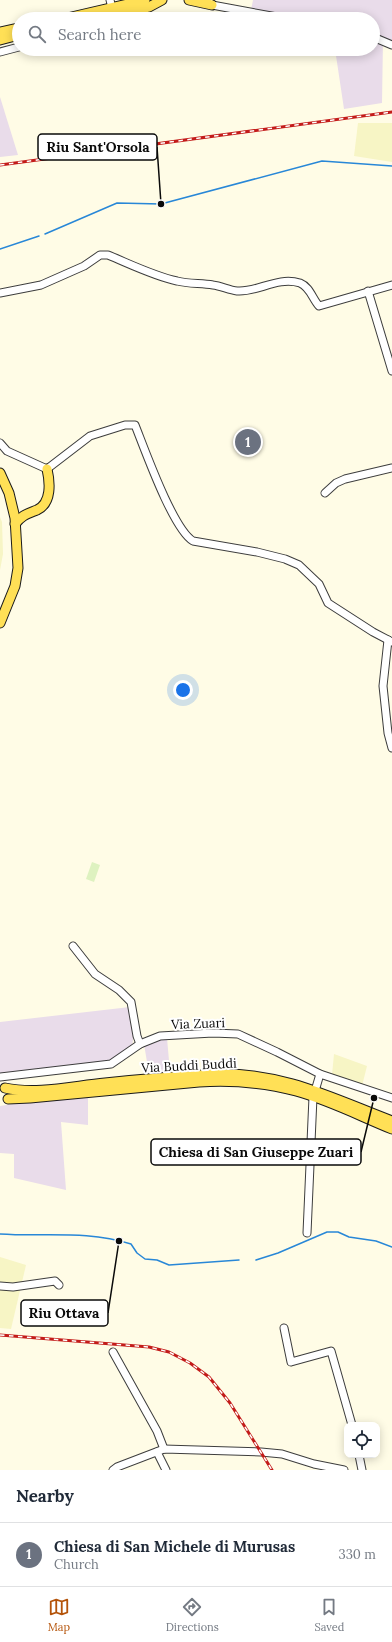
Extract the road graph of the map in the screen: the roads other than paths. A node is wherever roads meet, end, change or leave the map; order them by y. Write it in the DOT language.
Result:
graph roads {
  1 [pos="145,0"];
  2 [pos="154,0"];
  3 [pos="162,0"];
  4 [pos="189,0"];
  5 [pos="213,3"];
  6 [pos="111,4"];
  7 [pos="130,11"];
  8 [pos="85,12"];
  9 [pos="125,12"];
  10 [pos="255,12"];
  11 [pos="12,29"];
  12 [pos="0,32"];
  13 [pos="12,37"];
  14 [pos="0,40"];
  15 [pos="380,40"];
  16 [pos="392,45"];
  17 [pos="12,49"];
  18 [pos="0,52"];
  19 [pos="392,284"];
  20 [pos="368,291"];
  21 [pos="0,293"];
  22 [pos="392,371"];
  23 [pos="0,443"];
  24 [pos="392,468"];
  25 [pos="47,469"];
  26 [pos="0,473"];
  27 [pos="325,493"];
  28 [pos="12,508"];
  29 [pos="30,512"];
  30 [pos="15,524"];
  31 [pos="0,623"];
  32 [pos="390,641"];
  33 [pos="392,748"];
  34 [pos="73,946"];
  35 [pos="140,1044"];
  36 [pos="320,1074"];
  37 [pos="0,1077"];
  38 [pos="3,1087"];
  39 [pos="314,1094"];
  40 [pos="392,1098"];
  41 [pos="4,1101"];
  42 [pos="392,1121"];
  43 [pos="392,1129"];
  44 [pos="306,1233"];
  45 [pos="59,1285"];
  46 [pos="0,1286"];
  47 [pos="284,1328"];
  48 [pos="113,1352"];
  49 [pos="351,1422"];
  50 [pos="161,1451"];
  51 [pos="360,1458"];
  52 [pos="113,1470"];
  53 [pos="166,1470"];
  54 [pos="344,1470"];
  55 [pos="362,1470"];
  1 -- 6 [label="main road"];
  2 -- 3 [label="main road"];
  3 -- 7 [label="main road"];
  4 -- 5 [label="main road"];
  5 -- 10 [label="street"];
  6 -- 8 [label="main road"];
  7 -- 9 [label="main road"];
  11 -- 12 [label="main road"];
  13 -- 14 [label="main road"];
  15 -- 16 [label="street"];
  17 -- 18 [label="street"];
  19 -- 20 [label="street"];
  20 -- 21 [label="street"];
  20 -- 22 [label="street"];
  23 -- 25 [label="street"];
  24 -- 27 [label="street"];
  25 -- 29 [label="main road"];
  25 -- 32 [label="street"];
  26 -- 28 [label="main road"];
  28 -- 29 [label="main road"];
  28 -- 30 [label="main road"];
  29 -- 30 [label="main road"];
  30 -- 31 [label="main road"];
  32 -- 33 [label="street"];
  34 -- 35 [label="street"];
  35 -- 36 [label="street, Via Zuari"];
  35 -- 37 [label="street, Via Zuari"];
  36 -- 39 [label="street"];
  36 -- 40 [label="street, Via Zuari"];
  38 -- 39 [label="main road, Via Buddi Buddi"];
  38 -- 41 [label="main road"];
  39 -- 41 [label="main road, Via Buddi Buddi"];
  39 -- 42 [label="main road, Via Buddi Buddi"];
  39 -- 43 [label="main road, Via Buddi Buddi"];
  39 -- 44 [label="street"];
  45 -- 46 [label="street"];
  47 -- 49 [label="street"];
  48 -- 50 [label="street"];
  50 -- 52 [label="street"];
  50 -- 53 [label="street"];
  50 -- 54 [label="street"];
  51 -- 55 [label="street"];
}
